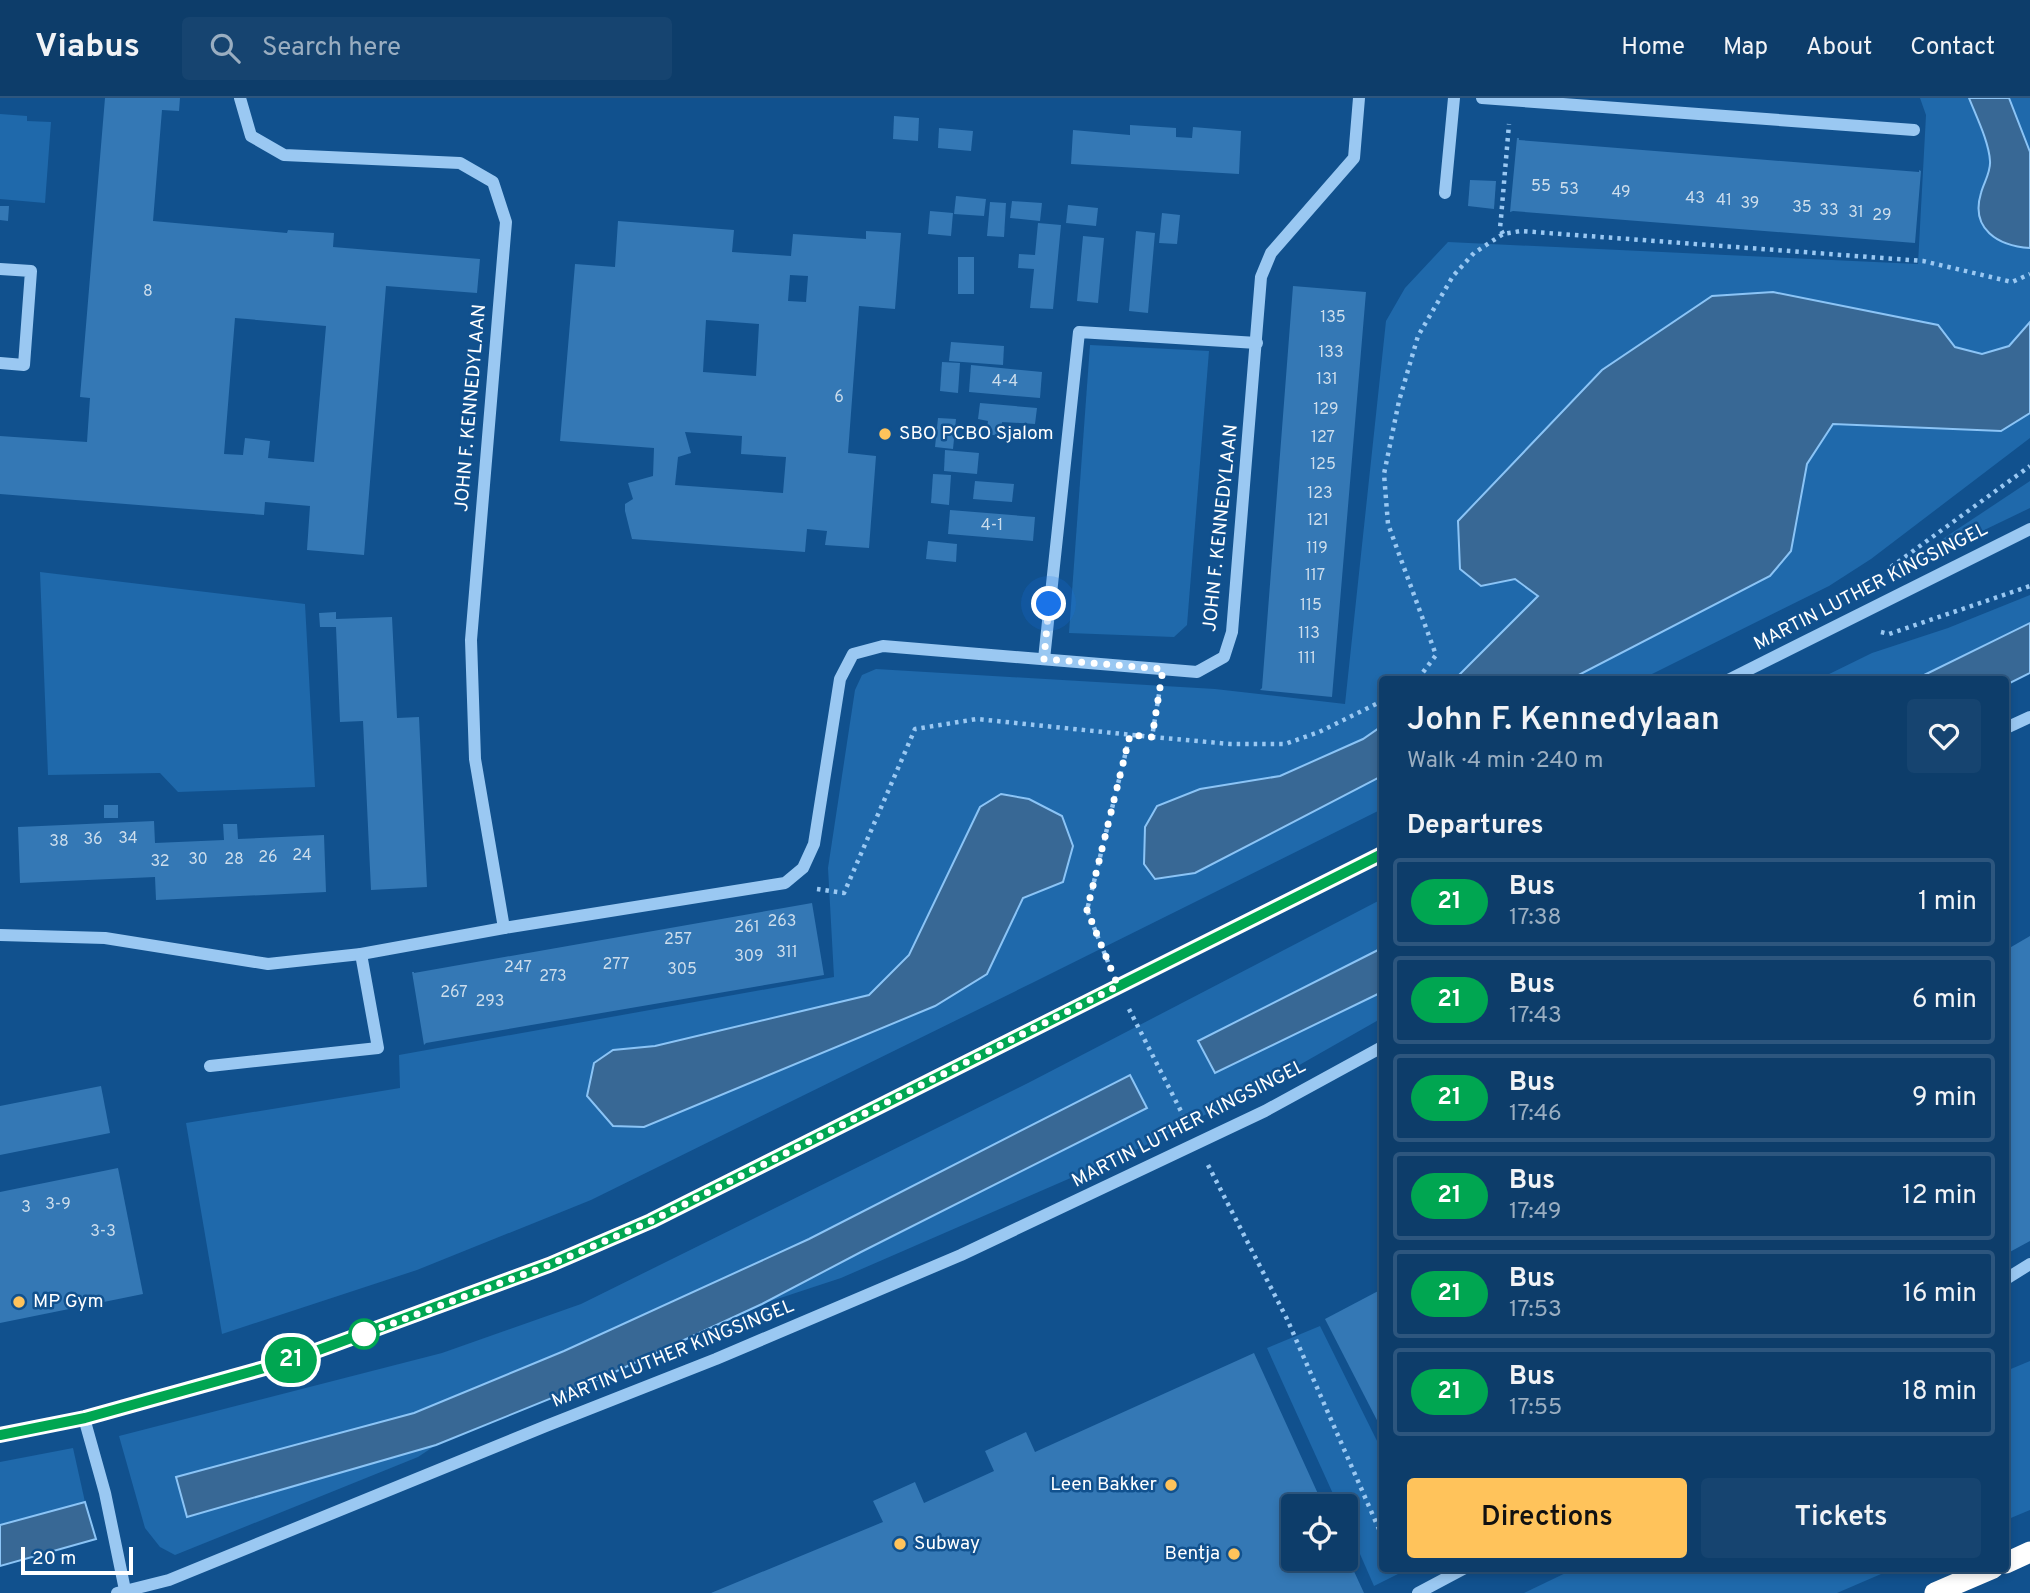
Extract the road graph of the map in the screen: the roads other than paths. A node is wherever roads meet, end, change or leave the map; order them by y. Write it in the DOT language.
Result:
graph roads {
  1 [pos="240,98"];
  2 [pos="1360,98"];
  3 [pos="1454,98"];
  4 [pos="1482,98"];
  5 [pos="1913,130"];
  6 [pos="1445,193"];
  7 [pos="0,269"];
  8 [pos="1257,343"];
  9 [pos="0,363"];
  10 [pos="2030,529"];
  11 [pos="1044,659"];
  12 [pos="1736,676"];
  13 [pos="2030,717"];
  14 [pos="2009,728"];
  15 [pos="1379,856"];
  16 [pos="504,928"];
  17 [pos="0,935"];
  18 [pos="361,954"];
  19 [pos="1379,1049"];
  20 [pos="210,1066"];
  21 [pos="2030,1264"];
  22 [pos="2009,1277"];
  23 [pos="85,1418"];
  24 [pos="0,1435"];
  25 [pos="2030,1552"];
  26 [pos="2009,1562"];
  27 [pos="1457,1572"];
  28 [pos="1984,1572"];
  29 [pos="121,1591"];
  30 [pos="1418,1593"];
  31 [pos="1935,1593"];
  1 -- 16 [label="street, JOHN F. KENNEDYLAAN"];
  2 -- 8 [label="street, JOHN F. KENNEDYLAAN"];
  3 -- 6 [label="street"];
  4 -- 5 [label="street"];
  7 -- 9 [label="street"];
  8 -- 11 [label="street, JOHN F. KENNEDYLAAN"];
  8 -- 11 [label="street"];
  10 -- 12 [label="street, MARTIN LUTHER KINGSINGEL"];
  11 -- 16 [label="street, JOHN F. KENNEDYLAAN"];
  13 -- 14 [label="street"];
  15 -- 23 [label="street"];
  16 -- 18 [label="street"];
  17 -- 18 [label="street"];
  18 -- 20 [label="street"];
  19 -- 29 [label="street, MARTIN LUTHER KINGSINGEL"];
  21 -- 22 [label="street"];
  23 -- 24 [label="street"];
  23 -- 29 [label="street, MARTIN LUTHER KINGSINGEL"];
  25 -- 26 [label="highway"];
  27 -- 30 [label="street"];
  28 -- 31 [label="highway"];
}
